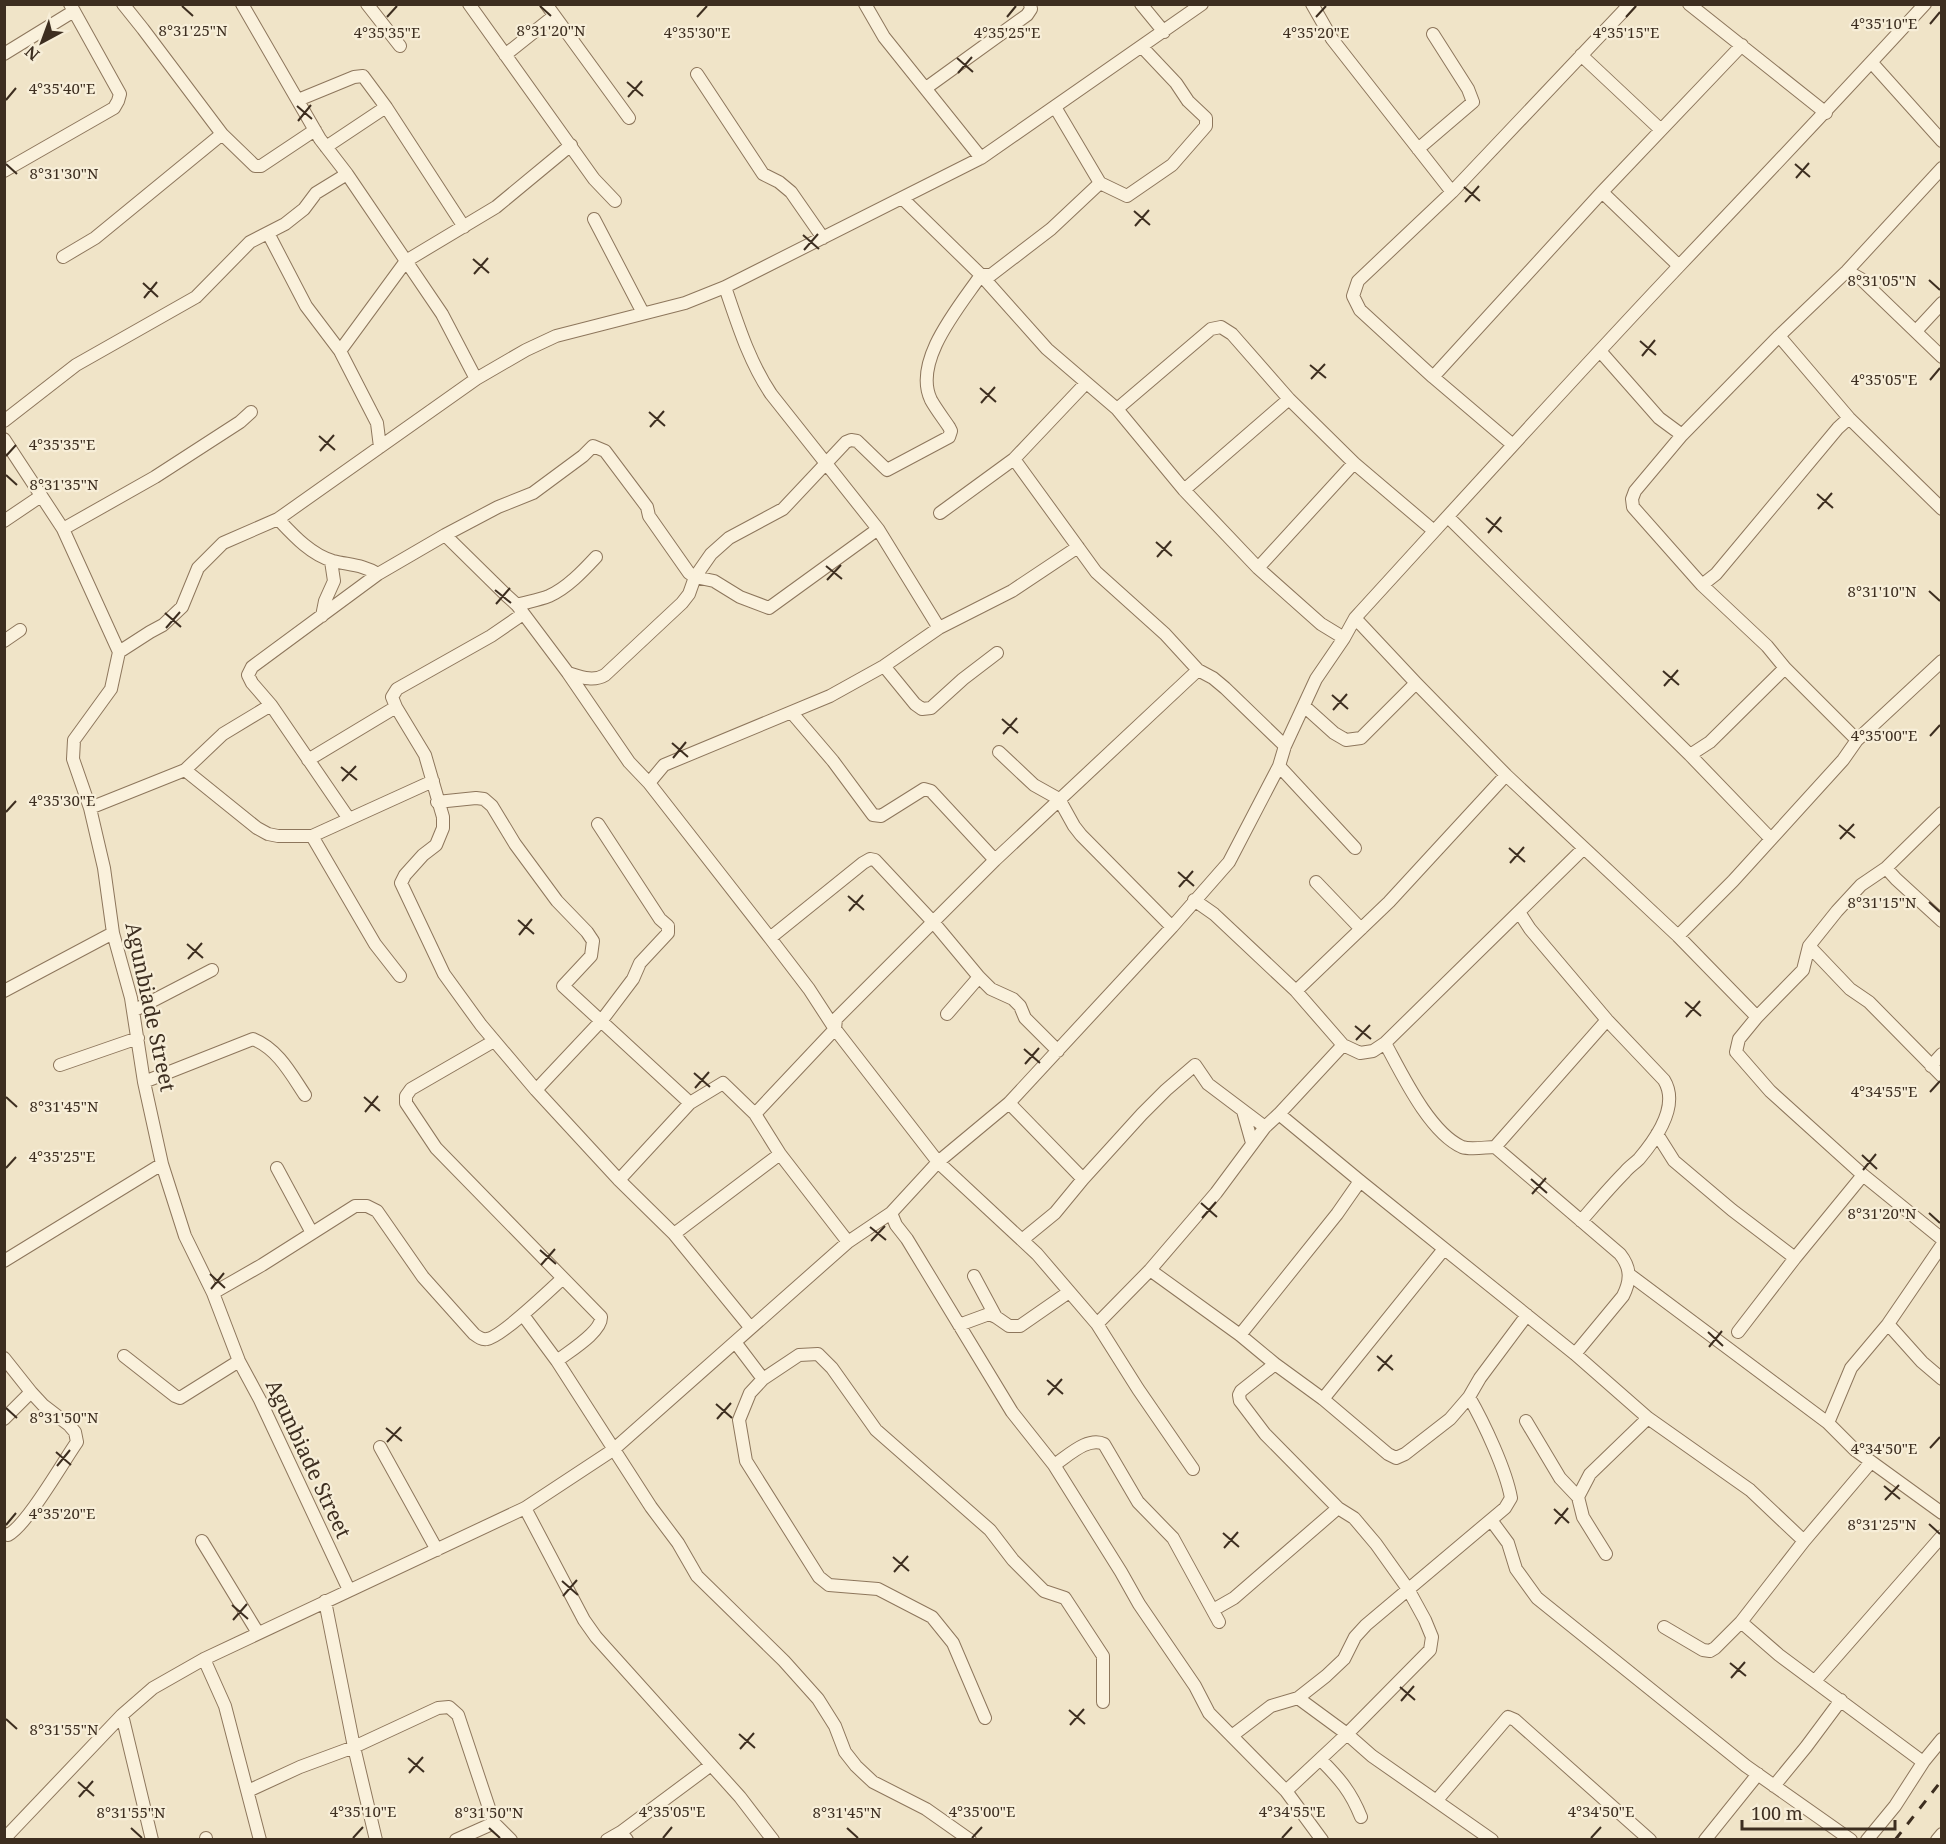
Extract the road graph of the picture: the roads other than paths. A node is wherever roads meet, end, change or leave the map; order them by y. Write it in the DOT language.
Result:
graph roads {
  1 [pos="123,4"];
  2 [pos="242,4"];
  3 [pos="367,4"];
  4 [pos="469,4"];
  5 [pos="865,4"];
  6 [pos="1030,4"];
  7 [pos="1142,4"];
  8 [pos="1202,4"];
  9 [pos="1311,4"];
  10 [pos="1630,4"];
  11 [pos="1689,4"];
  12 [pos="1925,4"];
  13 [pos="546,5"];
  14 [pos="72,8"];
  15 [pos="554,16"];
  16 [pos="1164,32"];
  17 [pos="1433,34"];
  18 [pos="1742,45"];
  19 [pos="400,46"];
  20 [pos="1142,47"];
  21 [pos="4,54"];
  22 [pos="505,55"];
  23 [pos="1581,55"];
  24 [pos="1872,63"];
  25 [pos="697,74"];
  26 [pos="926,88"];
  27 [pos="298,100"];
  28 [pos="386,107"];
  29 [pos="1055,107"];
  30 [pos="1826,113"];
  31 [pos="629,118"];
  32 [pos="315,130"];
  33 [pos="1661,130"];
  34 [pos="222,134"];
  35 [pos="1941,141"];
  36 [pos="571,145"];
  37 [pos="326,147"];
  38 [pos="1418,149"];
  39 [pos="981,158"];
  40 [pos="1941,168"];
  41 [pos="4,171"];
  42 [pos="347,174"];
  43 [pos="1100,183"];
  44 [pos="1452,192"];
  45 [pos="1602,192"];
  46 [pos="902,198"];
  47 [pos="615,201"];
  48 [pos="594,219"];
  49 [pos="464,227"];
  50 [pos="268,233"];
  51 [pos="823,238"];
  52 [pos="63,257"];
  53 [pos="406,261"];
  54 [pos="1679,266"];
  55 [pos="1851,267"];
  56 [pos="981,275"];
  57 [pos="725,287"];
  58 [pos="1941,303"];
  59 [pos="643,313"];
  60 [pos="1916,331"];
  61 [pos="1779,336"];
  62 [pos="340,351"];
  63 [pos="1600,351"];
  64 [pos="1941,357"];
  65 [pos="1433,377"];
  66 [pos="476,379"];
  67 [pos="1086,383"];
  68 [pos="1289,399"];
  69 [pos="1117,409"];
  70 [pos="251,412"];
  71 [pos="1849,418"];
  72 [pos="4,421"];
  73 [pos="1683,435"];
  74 [pos="4,439"];
  75 [pos="1513,445"];
  76 [pos="380,447"];
  77 [pos="1014,459"];
  78 [pos="825,463"];
  79 [pos="1354,463"];
  80 [pos="1184,490"];
  81 [pos="41,496"];
  82 [pos="1941,509"];
  83 [pos="940,513"];
  84 [pos="1448,517"];
  85 [pos="278,519"];
  86 [pos="4,521"];
  87 [pos="63,529"];
  88 [pos="878,529"];
  89 [pos="1434,531"];
  90 [pos="445,535"];
  91 [pos="1078,548"];
  92 [pos="596,557"];
  93 [pos="331,561"];
  94 [pos="1258,568"];
  95 [pos="378,574"];
  96 [pos="695,577"];
  97 [pos="1702,585"];
  98 [pos="520,609"];
  99 [pos="322,616"];
  100 [pos="1355,618"];
  101 [pos="939,628"];
  102 [pos="20,630"];
  103 [pos="1344,638"];
  104 [pos="4,642"];
  105 [pos="119,652"];
  106 [pos="997,652"];
  107 [pos="1941,661"];
  108 [pos="884,666"];
  109 [pos="1785,668"];
  110 [pos="1198,670"];
  111 [pos="568,673"];
  112 [pos="1416,683"];
  113 [pos="271,705"];
  114 [pos="1304,706"];
  115 [pos="396,707"];
  116 [pos="792,713"];
  117 [pos="1857,741"];
  118 [pos="1285,746"];
  119 [pos="999,752"];
  120 [pos="1690,755"];
  121 [pos="308,760"];
  122 [pos="1279,766"];
  123 [pos="185,770"];
  124 [pos="1506,775"];
  125 [pos="433,781"];
  126 [pos="649,783"];
  127 [pos="1059,799"];
  128 [pos="437,802"];
  129 [pos="90,808"];
  130 [pos="1941,813"];
  131 [pos="349,819"];
  132 [pos="598,824"];
  133 [pos="312,836"];
  134 [pos="1771,839"];
  135 [pos="1355,848"];
  136 [pos="1584,848"];
  137 [pos="995,860"];
  138 [pos="1886,868"];
  139 [pos="1316,882"];
  140 [pos="1194,900"];
  141 [pos="1519,912"];
  142 [pos="1941,921"];
  143 [pos="934,922"];
  144 [pos="1172,927"];
  145 [pos="1361,929"];
  146 [pos="113,933"];
  147 [pos="1678,936"];
  148 [pos="770,938"];
  149 [pos="1809,946"];
  150 [pos="212,970"];
  151 [pos="400,976"];
  152 [pos="980,977"];
  153 [pos="4,991"];
  154 [pos="1296,991"];
  155 [pos="133,1011"];
  156 [pos="947,1014"];
  157 [pos="1757,1017"];
  158 [pos="602,1020"];
  159 [pos="1607,1020"];
  160 [pos="835,1029"];
  161 [pos="138,1038"];
  162 [pos="494,1041"];
  163 [pos="1385,1043"];
  164 [pos="1343,1045"];
  165 [pos="1058,1051"];
  166 [pos="1941,1054"];
  167 [pos="60,1065"];
  168 [pos="1931,1066"];
  169 [pos="1941,1076"];
  170 [pos="144,1082"];
  171 [pos="536,1090"];
  172 [pos="305,1095"];
  173 [pos="690,1103"];
  174 [pos="1009,1104"];
  175 [pos="1243,1111"];
  176 [pos="755,1114"];
  177 [pos="1279,1114"];
  178 [pos="1264,1126"];
  179 [pos="1657,1134"];
  180 [pos="1252,1143"];
  181 [pos="1495,1147"];
  182 [pos="780,1154"];
  183 [pos="938,1162"];
  184 [pos="162,1164"];
  185 [pos="277,1168"];
  186 [pos="1863,1174"];
  187 [pos="1083,1179"];
  188 [pos="619,1180"];
  189 [pos="1360,1181"];
  190 [pos="891,1213"];
  191 [pos="1581,1221"];
  192 [pos="312,1233"];
  193 [pos="674,1234"];
  194 [pos="1941,1239"];
  195 [pos="1022,1240"];
  196 [pos="848,1242"];
  197 [pos="1941,1245"];
  198 [pos="1444,1249"];
  199 [pos="1795,1258"];
  200 [pos="4,1262"];
  201 [pos="1150,1269"];
  202 [pos="1630,1275"];
  203 [pos="974,1276"];
  204 [pos="562,1279"];
  205 [pos="1069,1292"];
  206 [pos="213,1293"];
  207 [pos="522,1315"];
  208 [pos="1527,1316"];
  209 [pos="996,1317"];
  210 [pos="1097,1324"];
  211 [pos="1888,1324"];
  212 [pos="960,1325"];
  213 [pos="750,1327"];
  214 [pos="1738,1332"];
  215 [pos="1240,1335"];
  216 [pos="735,1342"];
  217 [pos="1575,1354"];
  218 [pos="124,1356"];
  219 [pos="4,1358"];
  220 [pos="239,1361"];
  221 [pos="557,1361"];
  222 [pos="1275,1364"];
  223 [pos="763,1379"];
  224 [pos="1941,1379"];
  225 [pos="31,1392"];
  226 [pos="1469,1397"];
  227 [pos="1323,1399"];
  228 [pos="1648,1418"];
  229 [pos="4,1419"];
  230 [pos="1526,1420"];
  231 [pos="1828,1423"];
  232 [pos="380,1447"];
  233 [pos="613,1450"];
  234 [pos="1871,1462"];
  235 [pos="1054,1465"];
  236 [pos="1193,1469"];
  237 [pos="1578,1497"];
  238 [pos="525,1508"];
  239 [pos="1338,1508"];
  240 [pos="1941,1513"];
  241 [pos="1491,1520"];
  242 [pos="4,1534"];
  243 [pos="1941,1536"];
  244 [pos="202,1541"];
  245 [pos="1804,1541"];
  246 [pos="437,1550"];
  247 [pos="1606,1554"];
  248 [pos="1408,1589"];
  249 [pos="349,1590"];
  250 [pos="325,1601"];
  251 [pos="1741,1622"];
  252 [pos="1664,1627"];
  253 [pos="258,1634"];
  254 [pos="204,1659"];
  255 [pos="1815,1681"];
  256 [pos="1298,1698"];
  257 [pos="1841,1700"];
  258 [pos="1103,1702"];
  259 [pos="122,1714"];
  260 [pos="986,1718"];
  261 [pos="1347,1734"];
  262 [pos="1233,1735"];
  263 [pos="1941,1739"];
  264 [pos="354,1747"];
  265 [pos="1321,1760"];
  266 [pos="1923,1762"];
  267 [pos="711,1765"];
  268 [pos="1758,1774"];
  269 [pos="1774,1786"];
  270 [pos="248,1791"];
  271 [pos="1286,1791"];
  272 [pos="1437,1800"];
  273 [pos="1361,1817"];
  274 [pos="494,1823"];
  275 [pos="1941,1834"];
  276 [pos="624,1836"];
  277 [pos="4,1839"];
  278 [pos="152,1839"];
  279 [pos="260,1839"];
  280 [pos="376,1839"];
  281 [pos="456,1839"];
  282 [pos="511,1839"];
  283 [pos="608,1839"];
  284 [pos="773,1839"];
  285 [pos="970,1839"];
  286 [pos="1322,1839"];
  287 [pos="1492,1839"];
  288 [pos="1650,1839"];
  289 [pos="1704,1839"];
  290 [pos="1851,1839"];
  291 [pos="1867,1839"];
  292 [pos="1937,1839"];
  1 -- 34 [label="street"];
  2 -- 27 [label="street"];
  3 -- 19 [label="street"];
  4 -- 22 [label="street"];
  5 -- 26 [label="street"];
  6 -- 26 [label="street"];
  7 -- 16 [label="street"];
  8 -- 16 [label="street"];
  9 -- 38 [label="street"];
  10 -- 23 [label="street"];
  11 -- 18 [label="street"];
  12 -- 24 [label="street"];
  13 -- 15 [label="street"];
  14 -- 21 [label="street"];
  14 -- 41 [label="street"];
  15 -- 22 [label="street"];
  15 -- 31 [label="street"];
  16 -- 20 [label="street"];
  17 -- 38 [label="street"];
  18 -- 30 [label="street"];
  18 -- 33 [label="street"];
  20 -- 29 [label="street"];
  20 -- 43 [label="street"];
  22 -- 36 [label="street"];
  23 -- 33 [label="street"];
  23 -- 44 [label="street"];
  24 -- 30 [label="street"];
  24 -- 35 [label="street"];
  25 -- 51 [label="street"];
  26 -- 39 [label="street"];
  27 -- 28 [label="street"];
  27 -- 32 [label="street"];
  28 -- 37 [label="street"];
  28 -- 49 [label="street"];
  29 -- 39 [label="street"];
  29 -- 43 [label="street"];
  30 -- 54 [label="street"];
  32 -- 34 [label="street"];
  32 -- 37 [label="street"];
  33 -- 45 [label="street"];
  34 -- 52 [label="street"];
  36 -- 47 [label="street"];
  36 -- 49 [label="street"];
  37 -- 42 [label="street"];
  38 -- 44 [label="street"];
  39 -- 46 [label="street"];
  40 -- 55 [label="street"];
  42 -- 50 [label="street"];
  42 -- 53 [label="street"];
  43 -- 56 [label="street"];
  44 -- 65 [label="street"];
  45 -- 54 [label="street"];
  45 -- 65 [label="street"];
  46 -- 51 [label="street"];
  46 -- 56 [label="street"];
  48 -- 59 [label="street"];
  49 -- 53 [label="street"];
  50 -- 62 [label="street"];
  50 -- 72 [label="street"];
  51 -- 57 [label="street"];
  53 -- 62 [label="street"];
  53 -- 66 [label="street"];
  54 -- 63 [label="street"];
  55 -- 60 [label="street"];
  55 -- 61 [label="street"];
  56 -- 67 [label="street"];
  56 -- 78 [label="street"];
  57 -- 59 [label="street"];
  57 -- 78 [label="street"];
  58 -- 60 [label="street"];
  59 -- 66 [label="street"];
  60 -- 64 [label="street"];
  61 -- 71 [label="street"];
  61 -- 73 [label="street"];
  62 -- 76 [label="street"];
  63 -- 73 [label="street"];
  63 -- 75 [label="street"];
  65 -- 75 [label="street"];
  66 -- 76 [label="street"];
  67 -- 69 [label="street"];
  67 -- 77 [label="street"];
  68 -- 69 [label="street"];
  68 -- 79 [label="street"];
  68 -- 80 [label="street"];
  69 -- 80 [label="street"];
  70 -- 87 [label="street"];
  71 -- 82 [label="street"];
  71 -- 97 [label="street"];
  73 -- 97 [label="street"];
  74 -- 81 [label="street"];
  75 -- 84 [label="street"];
  76 -- 85 [label="street"];
  77 -- 83 [label="street"];
  77 -- 91 [label="street"];
  78 -- 88 [label="street"];
  78 -- 96 [label="street"];
  79 -- 89 [label="street"];
  79 -- 94 [label="street"];
  80 -- 94 [label="street"];
  81 -- 86 [label="street"];
  81 -- 87 [label="street"];
  84 -- 89 [label="street"];
  84 -- 120 [label="street"];
  85 -- 93 [label="street"];
  85 -- 105 [label="street"];
  87 -- 105 [label="street"];
  88 -- 96 [label="street"];
  88 -- 101 [label="street"];
  89 -- 100 [label="street"];
  90 -- 95 [label="street"];
  90 -- 96 [label="street"];
  90 -- 98 [label="street"];
  91 -- 101 [label="street"];
  91 -- 110 [label="street"];
  92 -- 98 [label="street"];
  93 -- 95 [label="street"];
  93 -- 99 [label="street"];
  94 -- 103 [label="street"];
  95 -- 99 [label="street"];
  96 -- 111 [label="street"];
  97 -- 109 [label="street"];
  98 -- 111 [label="street"];
  98 -- 115 [label="street"];
  99 -- 113 [label="street"];
  100 -- 103 [label="street"];
  100 -- 112 [label="street"];
  101 -- 108 [label="street"];
  102 -- 104 [label="street"];
  103 -- 114 [label="street"];
  105 -- 129 [label="street, Agunbiade Street"];
  106 -- 108 [label="street"];
  107 -- 117 [label="street"];
  108 -- 116 [label="street"];
  109 -- 117 [label="street"];
  109 -- 120 [label="street"];
  110 -- 118 [label="street"];
  110 -- 127 [label="street"];
  111 -- 126 [label="street"];
  112 -- 114 [label="street"];
  112 -- 124 [label="street"];
  113 -- 121 [label="street"];
  113 -- 123 [label="street"];
  114 -- 118 [label="street"];
  115 -- 121 [label="street"];
  115 -- 125 [label="street"];
  116 -- 126 [label="street"];
  116 -- 137 [label="street"];
  117 -- 134 [label="street"];
  118 -- 122 [label="street"];
  119 -- 127 [label="street"];
  120 -- 134 [label="street"];
  121 -- 131 [label="street"];
  122 -- 135 [label="street"];
  122 -- 140 [label="street"];
  123 -- 129 [label="street"];
  123 -- 133 [label="street"];
  124 -- 136 [label="street"];
  124 -- 145 [label="street"];
  125 -- 128 [label="street"];
  125 -- 131 [label="street"];
  126 -- 148 [label="street"];
  127 -- 137 [label="street"];
  127 -- 144 [label="street"];
  128 -- 158 [label="street"];
  128 -- 162 [label="street"];
  129 -- 146 [label="street, Agunbiade Street"];
  130 -- 138 [label="street"];
  131 -- 133 [label="street"];
  132 -- 158 [label="street"];
  133 -- 151 [label="street"];
  134 -- 147 [label="street"];
  136 -- 141 [label="street"];
  136 -- 147 [label="street"];
  137 -- 143 [label="street"];
  138 -- 142 [label="street"];
  138 -- 149 [label="street"];
  139 -- 145 [label="street"];
  140 -- 144 [label="street"];
  140 -- 154 [label="street"];
  141 -- 159 [label="street"];
  141 -- 163 [label="street"];
  143 -- 148 [label="street"];
  143 -- 152 [label="street"];
  143 -- 160 [label="street"];
  144 -- 165 [label="street"];
  145 -- 154 [label="street"];
  146 -- 153 [label="street"];
  146 -- 155 [label="street, Agunbiade Street"];
  147 -- 157 [label="street"];
  148 -- 160 [label="street"];
  149 -- 157 [label="street"];
  149 -- 168 [label="street"];
  150 -- 155 [label="street"];
  152 -- 156 [label="street"];
  152 -- 165 [label="street"];
  154 -- 164 [label="street"];
  155 -- 161 [label="street, Agunbiade Street"];
  157 -- 186 [label="street"];
  158 -- 171 [label="street"];
  158 -- 173 [label="street"];
  159 -- 179 [label="street"];
  159 -- 181 [label="street"];
  160 -- 176 [label="street"];
  160 -- 183 [label="street"];
  161 -- 167 [label="street"];
  161 -- 170 [label="street, Agunbiade Street"];
  162 -- 171 [label="street"];
  162 -- 204 [label="street"];
  163 -- 164 [label="street"];
  163 -- 181 [label="street"];
  164 -- 177 [label="street"];
  165 -- 174 [label="street"];
  166 -- 168 [label="street"];
  168 -- 169 [label="street"];
  170 -- 172 [label="street"];
  170 -- 184 [label="street, Agunbiade Street"];
  171 -- 188 [label="street"];
  173 -- 176 [label="street"];
  173 -- 188 [label="street"];
  174 -- 183 [label="street"];
  174 -- 187 [label="street"];
  175 -- 178 [label="street"];
  175 -- 180 [label="street"];
  175 -- 187 [label="street"];
  176 -- 182 [label="street"];
  177 -- 178 [label="street"];
  177 -- 189 [label="street"];
  178 -- 180 [label="street"];
  179 -- 191 [label="street"];
  179 -- 199 [label="street"];
  180 -- 201 [label="street"];
  181 -- 191 [label="street"];
  182 -- 193 [label="street"];
  182 -- 196 [label="street"];
  183 -- 190 [label="street"];
  183 -- 195 [label="street"];
  184 -- 200 [label="street"];
  184 -- 206 [label="street, Agunbiade Street"];
  185 -- 192 [label="street"];
  186 -- 194 [label="street"];
  186 -- 199 [label="street"];
  187 -- 195 [label="street"];
  188 -- 193 [label="street"];
  189 -- 198 [label="street"];
  189 -- 215 [label="street"];
  190 -- 196 [label="street"];
  190 -- 212 [label="street"];
  191 -- 202 [label="street"];
  192 -- 206 [label="street"];
  192 -- 207 [label="street"];
  193 -- 213 [label="street"];
  195 -- 205 [label="street"];
  196 -- 213 [label="street"];
  197 -- 211 [label="street"];
  198 -- 208 [label="street"];
  198 -- 227 [label="street"];
  199 -- 214 [label="street"];
  201 -- 210 [label="street"];
  201 -- 215 [label="street"];
  202 -- 217 [label="street"];
  202 -- 231 [label="street"];
  203 -- 209 [label="street"];
  204 -- 207 [label="street"];
  204 -- 221 [label="street"];
  205 -- 209 [label="street"];
  205 -- 210 [label="street"];
  206 -- 220 [label="street, Agunbiade Street"];
  207 -- 221 [label="street"];
  208 -- 217 [label="street"];
  208 -- 226 [label="street"];
  209 -- 212 [label="street"];
  210 -- 236 [label="street"];
  211 -- 224 [label="street"];
  211 -- 231 [label="street"];
  212 -- 235 [label="street"];
  213 -- 216 [label="street"];
  215 -- 222 [label="street"];
  216 -- 223 [label="street"];
  216 -- 233 [label="street"];
  217 -- 228 [label="street"];
  218 -- 220 [label="street"];
  219 -- 225 [label="street"];
  220 -- 249 [label="street, Agunbiade Street"];
  221 -- 233 [label="street"];
  222 -- 227 [label="street"];
  222 -- 239 [label="street"];
  223 -- 258 [label="street"];
  223 -- 260 [label="street"];
  225 -- 229 [label="street"];
  225 -- 242 [label="street"];
  226 -- 227 [label="street"];
  226 -- 241 [label="street"];
  228 -- 237 [label="street"];
  228 -- 245 [label="street"];
  230 -- 237 [label="street"];
  231 -- 234 [label="street"];
  232 -- 246 [label="street"];
  233 -- 238 [label="street"];
  233 -- 285 [label="street"];
  234 -- 240 [label="street"];
  234 -- 245 [label="street"];
  235 -- 239 [label="street"];
  235 -- 262 [label="street"];
  237 -- 247 [label="street"];
  238 -- 246 [label="street"];
  238 -- 267 [label="street"];
  239 -- 248 [label="street"];
  241 -- 248 [label="street"];
  241 -- 268 [label="street"];
  243 -- 255 [label="street"];
  244 -- 253 [label="street"];
  245 -- 251 [label="street"];
  246 -- 249 [label="street"];
  248 -- 256 [label="street"];
  248 -- 261 [label="street"];
  249 -- 250 [label="street"];
  250 -- 253 [label="street"];
  250 -- 264 [label="street"];
  251 -- 252 [label="street"];
  251 -- 255 [label="street"];
  253 -- 254 [label="street"];
  254 -- 259 [label="street"];
  254 -- 270 [label="street"];
  255 -- 257 [label="street"];
  256 -- 261 [label="street"];
  256 -- 262 [label="street"];
  257 -- 266 [label="street"];
  257 -- 269 [label="street"];
  259 -- 277 [label="street"];
  259 -- 278 [label="street"];
  261 -- 265 [label="street"];
  261 -- 272 [label="street"];
  262 -- 271 [label="street"];
  263 -- 266 [label="street"];
  264 -- 270 [label="street"];
  264 -- 274 [label="street"];
  264 -- 280 [label="street"];
  265 -- 271 [label="street"];
  265 -- 273 [label="street"];
  266 -- 291 [label="street"];
  267 -- 276 [label="street"];
  267 -- 284 [label="street"];
  268 -- 269 [label="street"];
  268 -- 289 [label="street"];
  269 -- 290 [label="street"];
  270 -- 279 [label="street"];
  271 -- 286 [label="street"];
  272 -- 287 [label="street"];
  272 -- 288 [label="street"];
  274 -- 281 [label="street"];
  274 -- 282 [label="street"];
  275 -- 292 [label="street"];
  276 -- 283 [label="street"];
}
